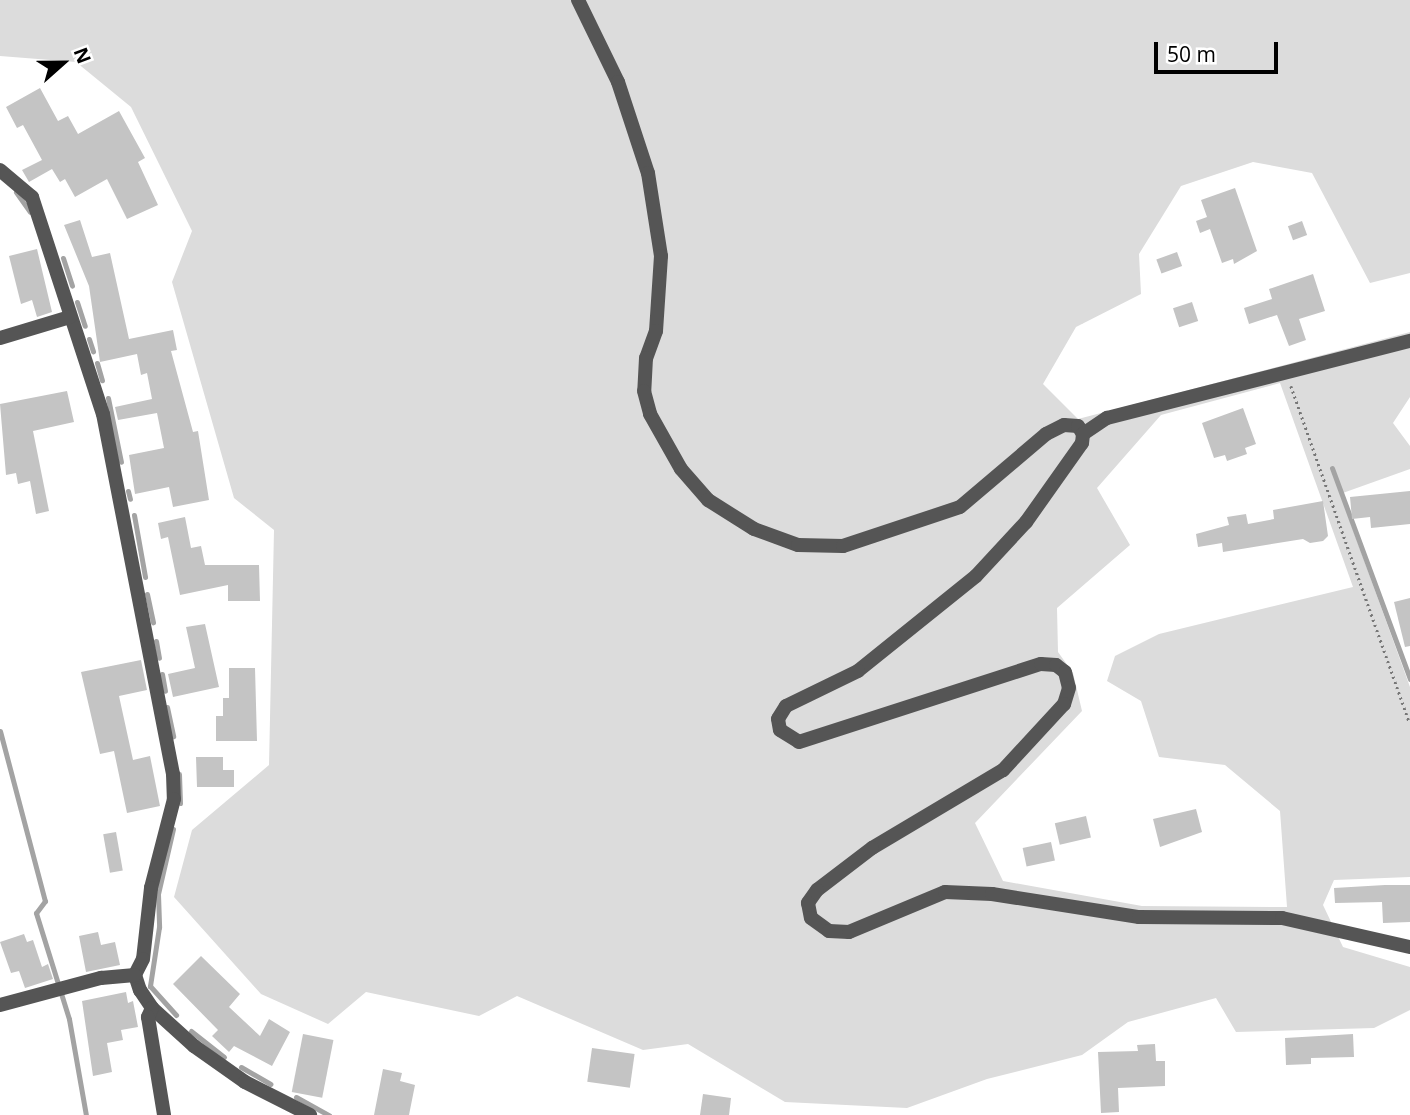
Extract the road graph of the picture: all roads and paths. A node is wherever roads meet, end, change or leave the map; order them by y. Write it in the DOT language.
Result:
graph roads {
  1 [pos="578,0"];
  2 [pos="0,170"];
  3 [pos="70,317"];
  4 [pos="0,338"];
  5 [pos="1410,341"];
  6 [pos="1287,373"];
  7 [pos="1083,434"];
  8 [pos="1410,723"];
  9 [pos="1410,947"];
  10 [pos="135,975"];
  11 [pos="0,1005"];
  12 [pos="152,1008"];
  13 [pos="164,1115"];
  14 [pos="310,1115"];
  1 -- 7 [label="street"];
  2 -- 3 [label="street"];
  3 -- 4 [label="street"];
  3 -- 10 [label="street"];
  5 -- 6 [label="street"];
  6 -- 7 [label="street"];
  6 -- 8 [label="path"];
  7 -- 9 [label="street"];
  10 -- 11 [label="street"];
  10 -- 12 [label="street"];
  12 -- 13 [label="street"];
  12 -- 14 [label="street"];
}
